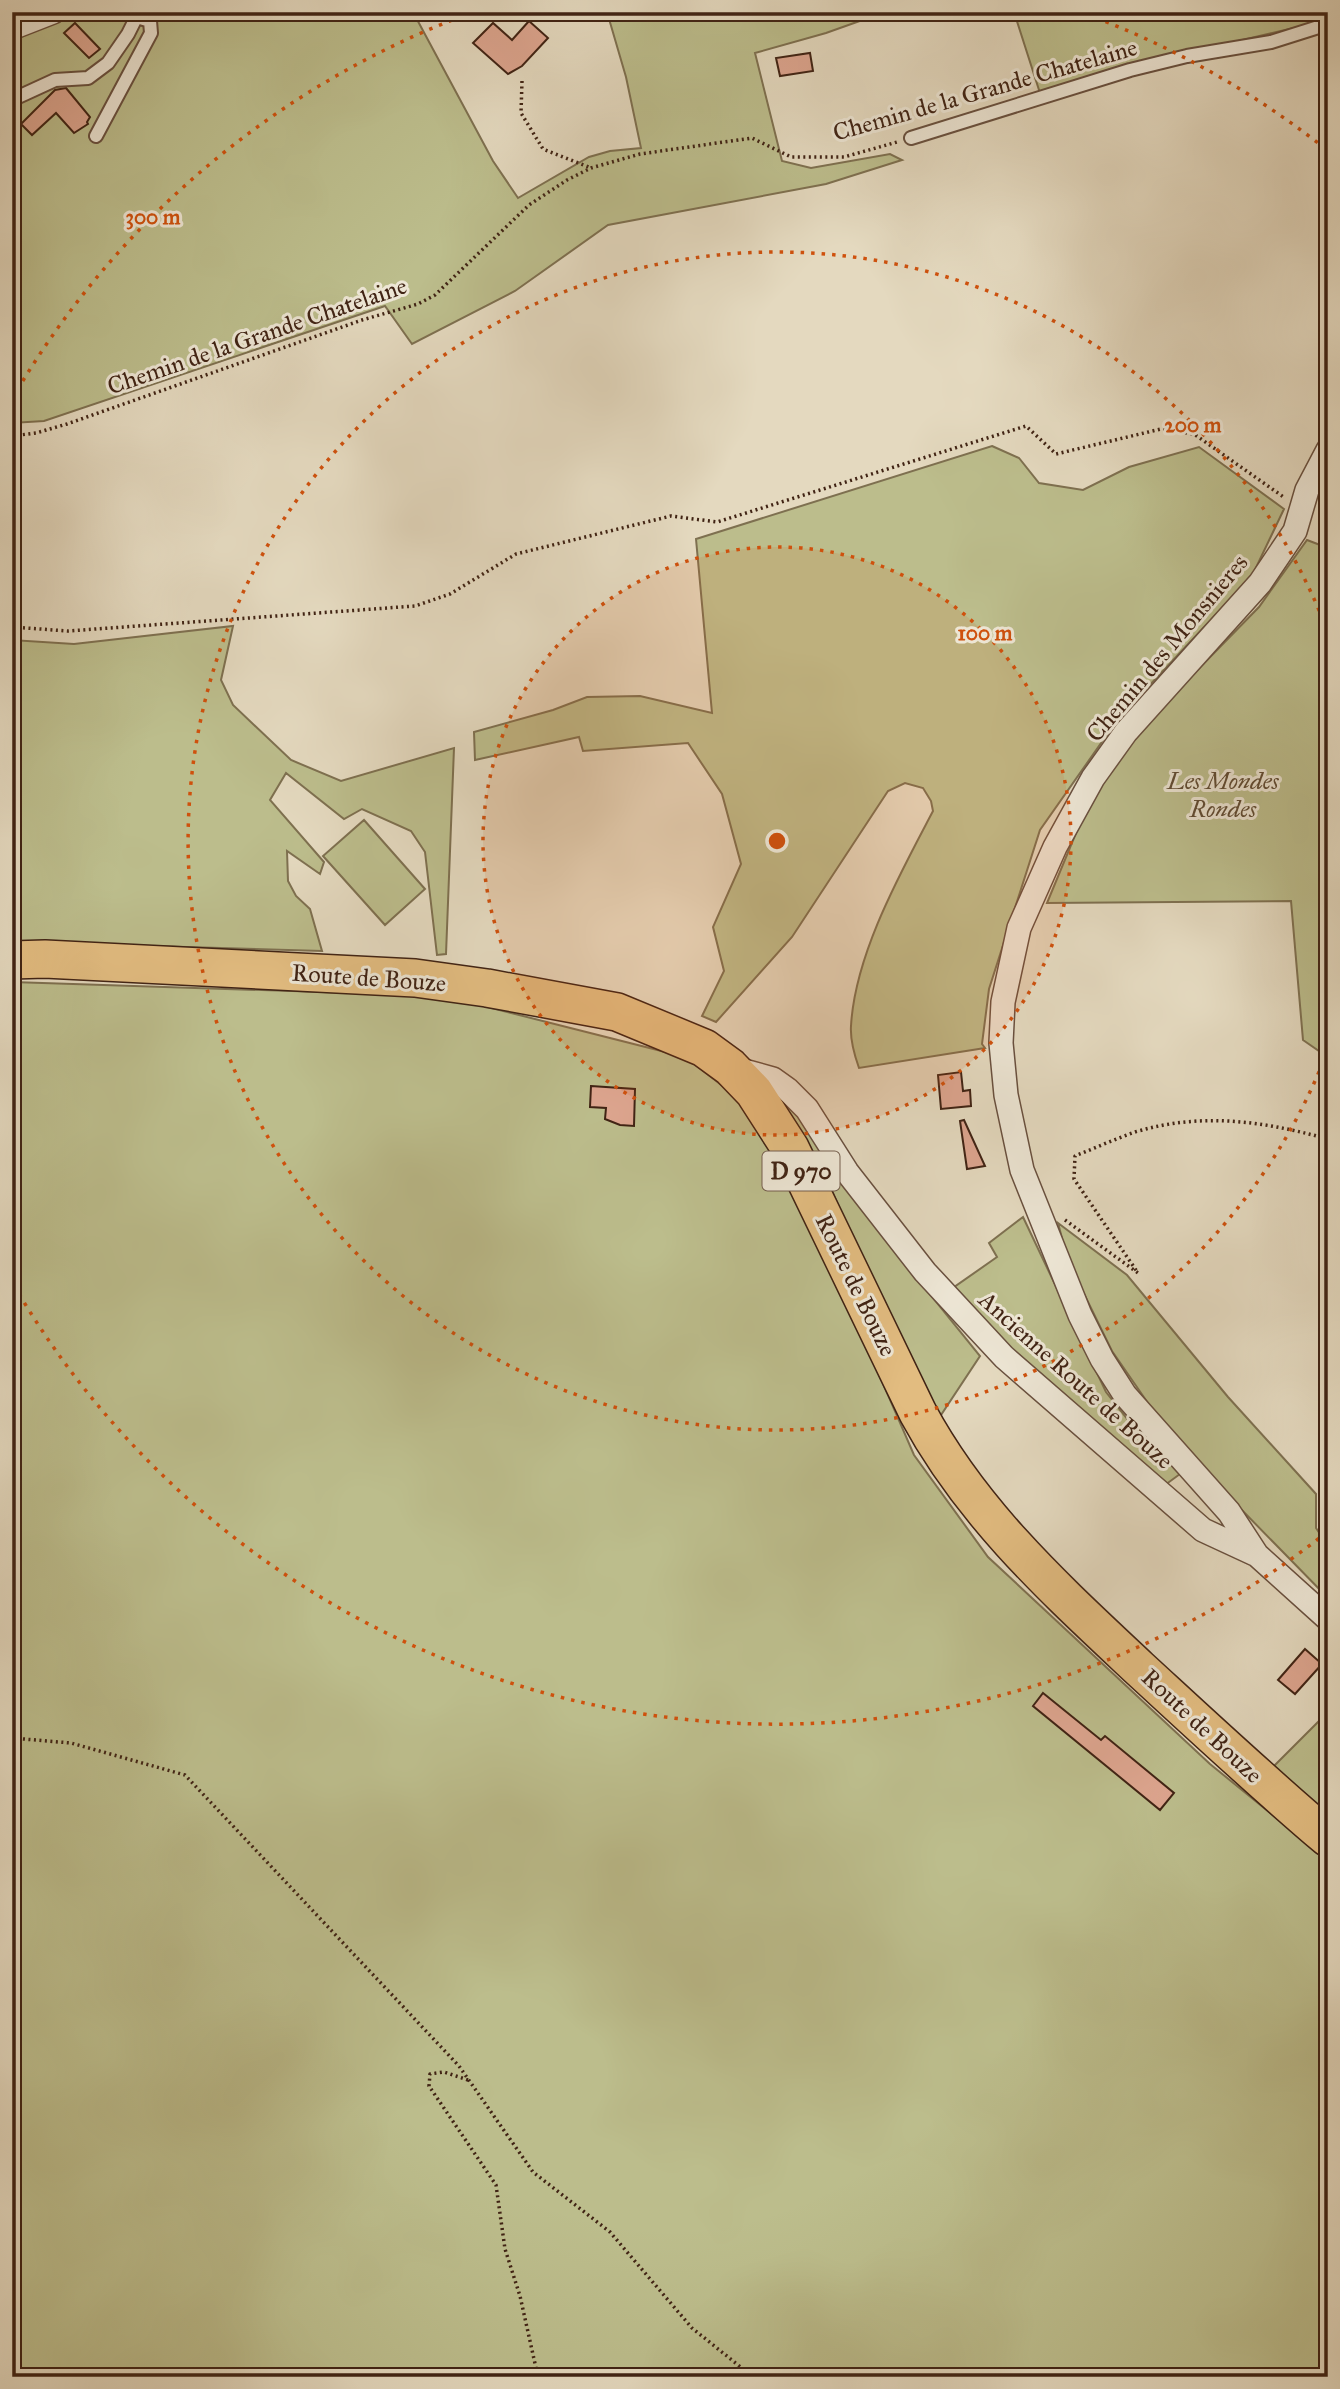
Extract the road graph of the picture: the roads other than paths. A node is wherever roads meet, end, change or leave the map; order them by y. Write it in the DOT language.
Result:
graph roads {
  1 [pos="53,12"];
  2 [pos="138,15"];
  3 [pos="1328,24"];
  4 [pos="12,28"];
  5 [pos="18,97"];
  6 [pos="96,136"];
  7 [pos="911,138"];
  8 [pos="1328,450"];
  9 [pos="12,960"];
  10 [pos="730,1067"];
  11 [pos="1257,1555"];
  12 [pos="1328,1619"];
  13 [pos="1328,1838"];
  1 -- 4 [label="street"];
  2 -- 5 [label="lane"];
  2 -- 6 [label="lane"];
  3 -- 7 [label="lane, Chemin de la Grande Chatelaine"];
  8 -- 11 [label="street, Chemin des Monsnieres"];
  9 -- 10 [label="main road, Route de Bouze / D 970"];
  10 -- 11 [label="street, Ancienne Route de Bouze"];
  10 -- 13 [label="main road, Route de Bouze / D 970"];
  11 -- 12 [label="street, Ancienne Route de Bouze"];
}
